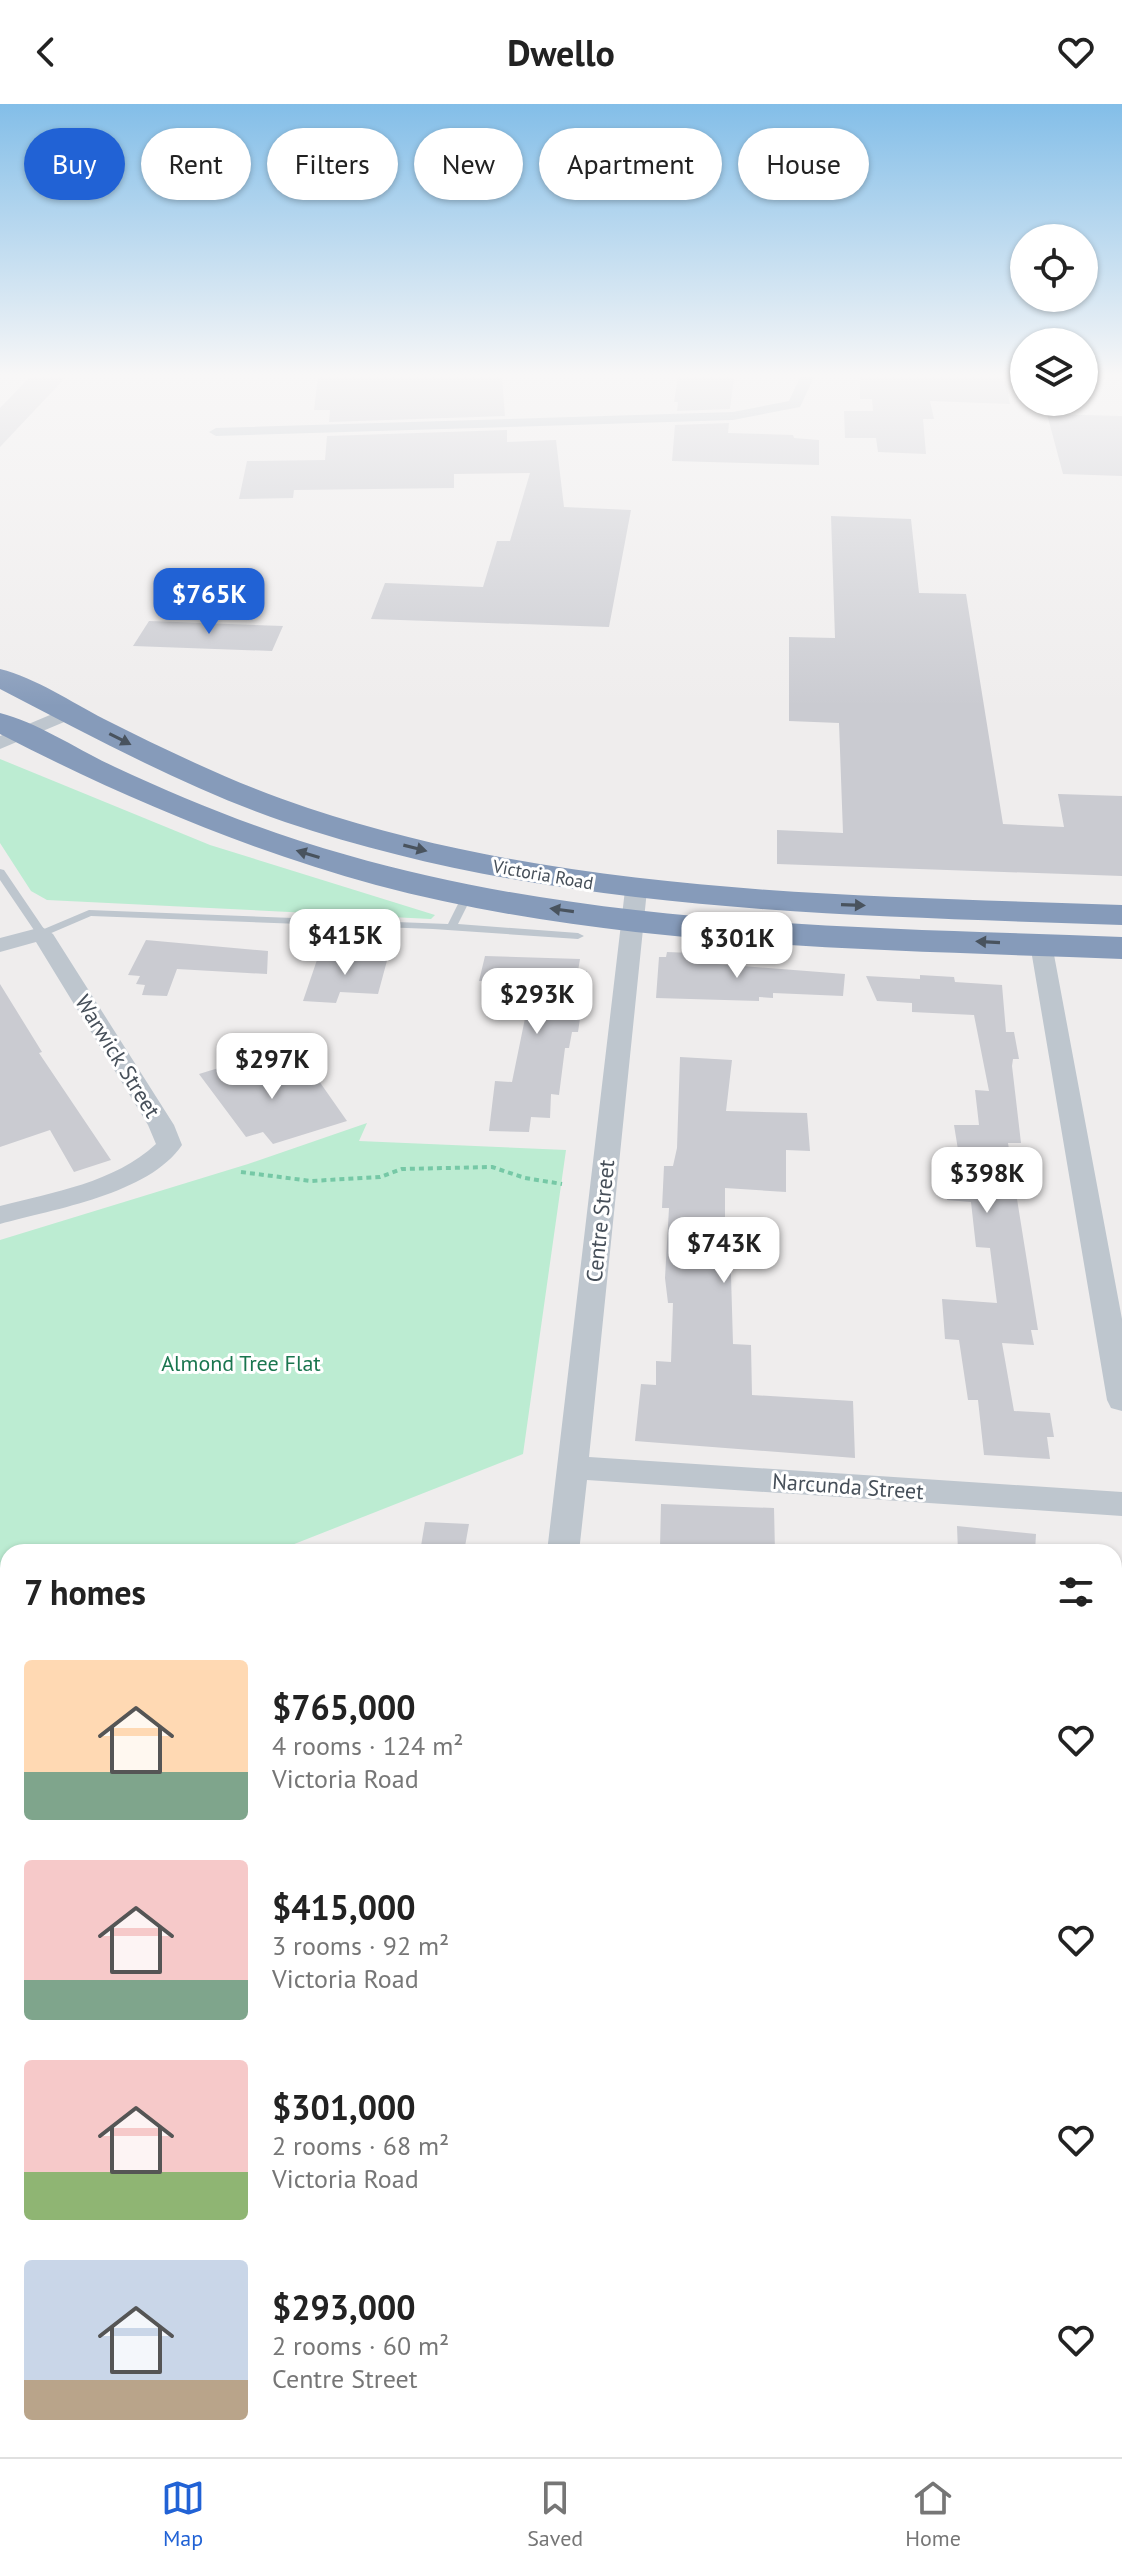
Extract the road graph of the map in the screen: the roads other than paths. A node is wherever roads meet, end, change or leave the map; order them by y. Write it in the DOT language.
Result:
graph roads {
  1 [pos="0,678"];
  2 [pos="69,713"];
  3 [pos="7,733"];
  4 [pos="0,872"];
  5 [pos="468,894"];
  6 [pos="634,905"];
  7 [pos="1122,915"];
  8 [pos="451,928"];
  9 [pos="42,934"];
  10 [pos="578,936"];
  11 [pos="1041,944"];
  12 [pos="0,945"];
  13 [pos="1122,948"];
  14 [pos="0,1215"];
  15 [pos="1122,1400"];
  16 [pos="574,1468"];
  17 [pos="1122,1504"];
  18 [pos="564,1544"];
  1 -- 2 [label="highway, Victoria Road"];
  2 -- 3 [label="street"];
  2 -- 6 [label="highway, Victoria Road, one-way"];
  5 -- 3 [label="highway, Victoria Road, one-way"];
  4 -- 9 [label="lane"];
  6 -- 5 [label="highway, Victoria Road, one-way"];
  5 -- 8 [label="lane"];
  6 -- 7 [label="highway, Victoria Road, one-way"];
  11 -- 6 [label="highway, Victoria Road, one-way"];
  6 -- 16 [label="street, Centre Street"];
  8 -- 9 [label="lane"];
  8 -- 10 [label="lane"];
  9 -- 12 [label="street"];
  9 -- 14 [label="street, Warwick Street"];
  11 -- 13 [label="highway, Victoria Road"];
  11 -- 15 [label="street"];
  16 -- 17 [label="street, Narcunda Street"];
  16 -- 18 [label="street, Centre Street"];
}
